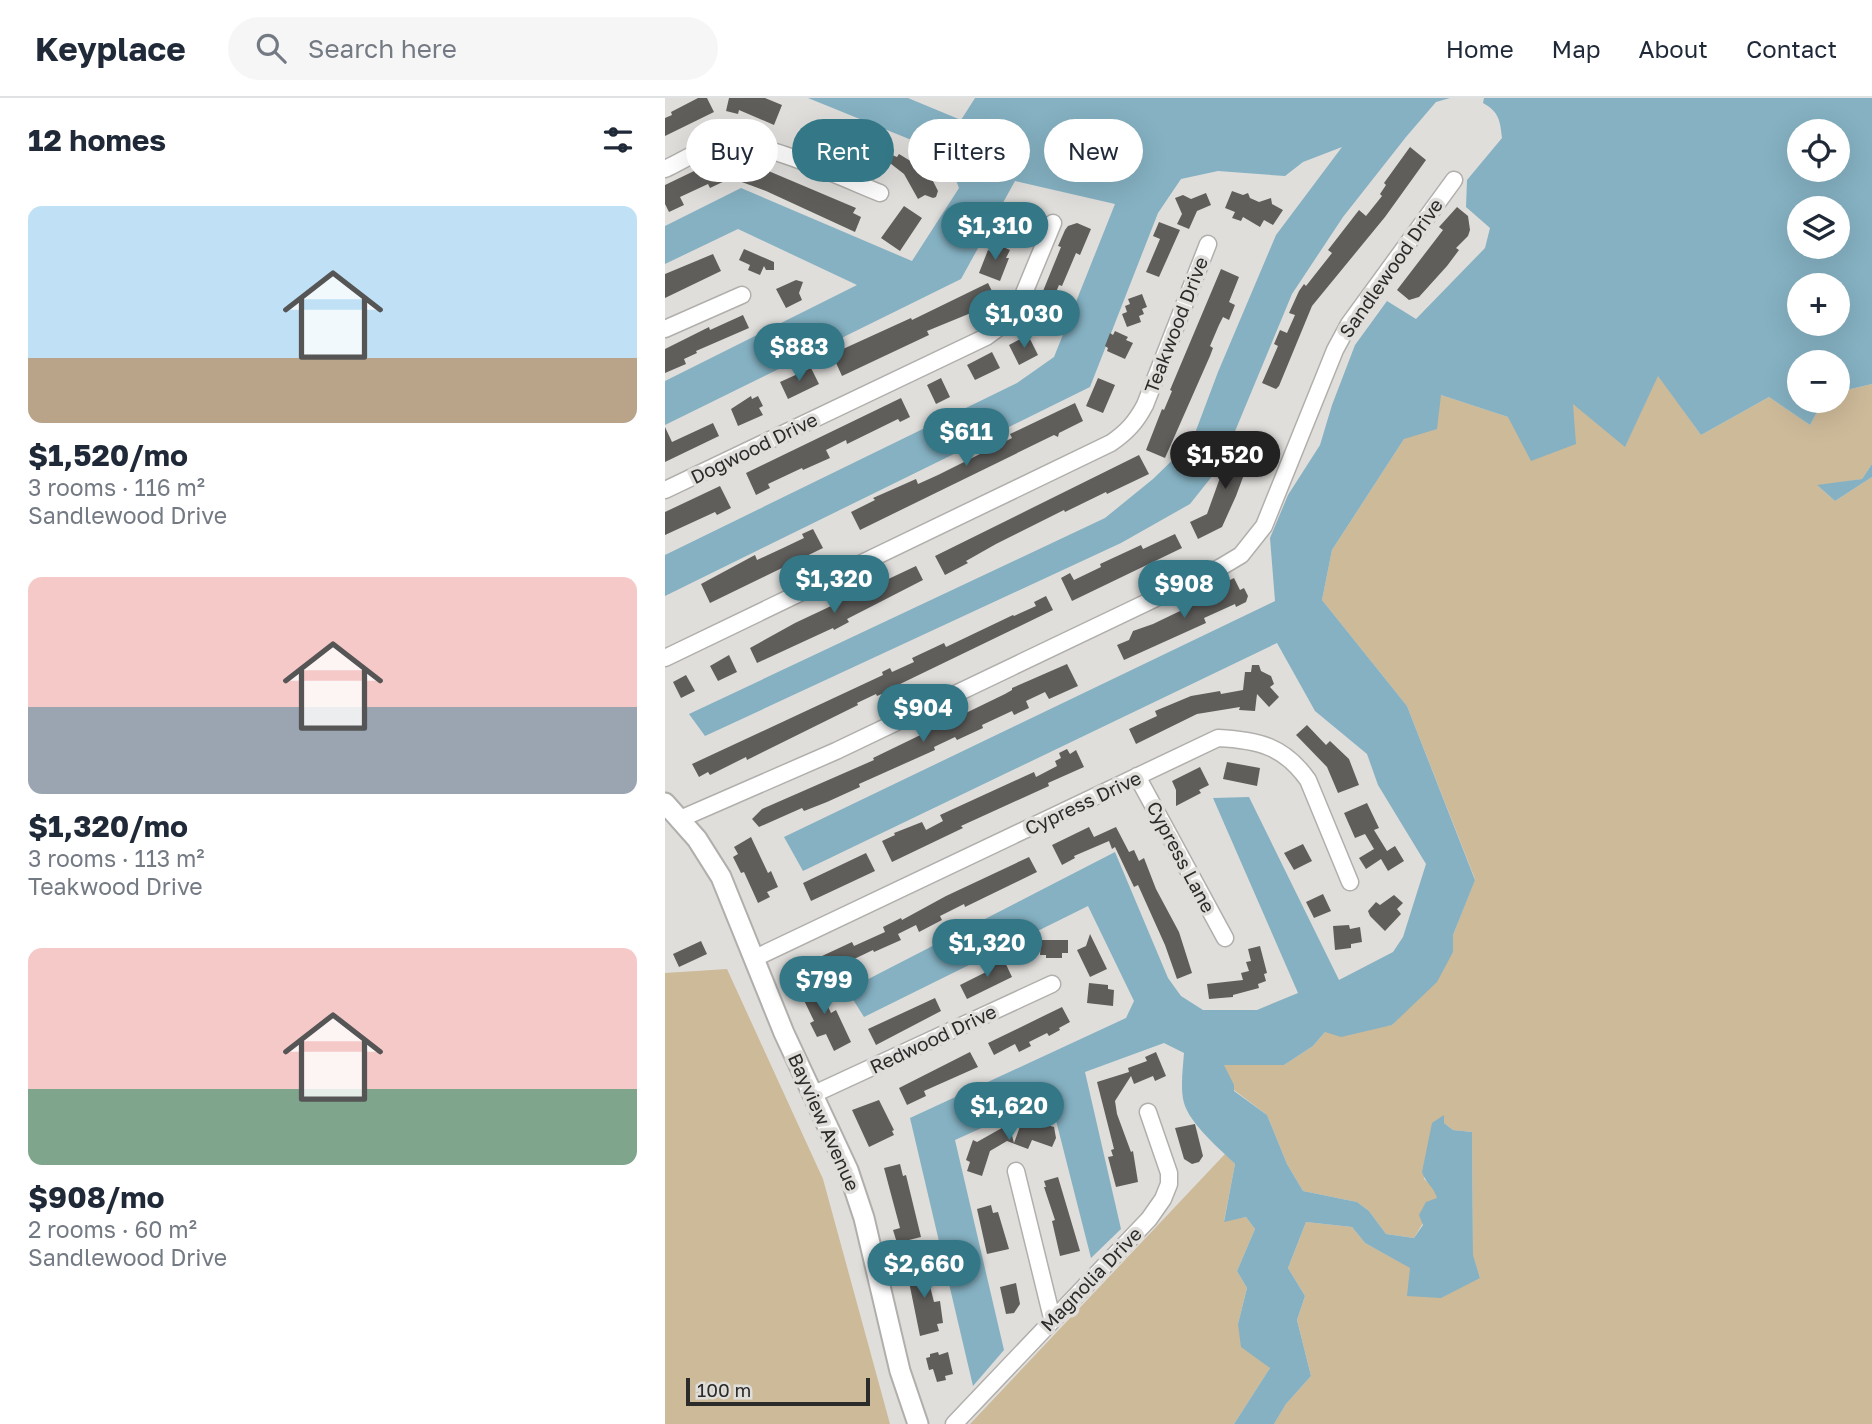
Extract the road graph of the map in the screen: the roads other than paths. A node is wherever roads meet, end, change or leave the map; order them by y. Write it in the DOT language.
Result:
graph roads {
  1 [pos="665,169"];
  2 [pos="1454,180"];
  3 [pos="880,193"];
  4 [pos="1053,223"];
  5 [pos="1208,244"];
  6 [pos="742,295"];
  7 [pos="665,329"];
  8 [pos="665,490"];
  9 [pos="665,658"];
  10 [pos="1137,776"];
  11 [pos="665,803"];
  12 [pos="680,820"];
  13 [pos="1350,882"];
  14 [pos="1224,938"];
  15 [pos="753,959"];
  16 [pos="1052,984"];
  17 [pos="814,1094"];
  18 [pos="1148,1112"];
  19 [pos="1016,1171"];
  20 [pos="1052,1318"];
  21 [pos="918,1424"];
  22 [pos="954,1424"];
  1 -- 3 [label="street"];
  2 -- 12 [label="street, Sandlewood Drive"];
  4 -- 8 [label="street, Dogwood Drive"];
  5 -- 9 [label="street, Teakwood Drive"];
  6 -- 7 [label="street"];
  10 -- 13 [label="street, Cypress Drive"];
  10 -- 14 [label="street, Cypress Lane"];
  10 -- 15 [label="street, Cypress Drive"];
  11 -- 12 [label="main road, Bayview Avenue"];
  12 -- 15 [label="main road, Bayview Avenue"];
  15 -- 17 [label="main road, Bayview Avenue"];
  16 -- 17 [label="street, Redwood Drive"];
  17 -- 21 [label="main road, Bayview Avenue"];
  18 -- 20 [label="street, Magnolia Drive"];
  19 -- 20 [label="street"];
  20 -- 22 [label="street, Magnolia Drive"];
}
